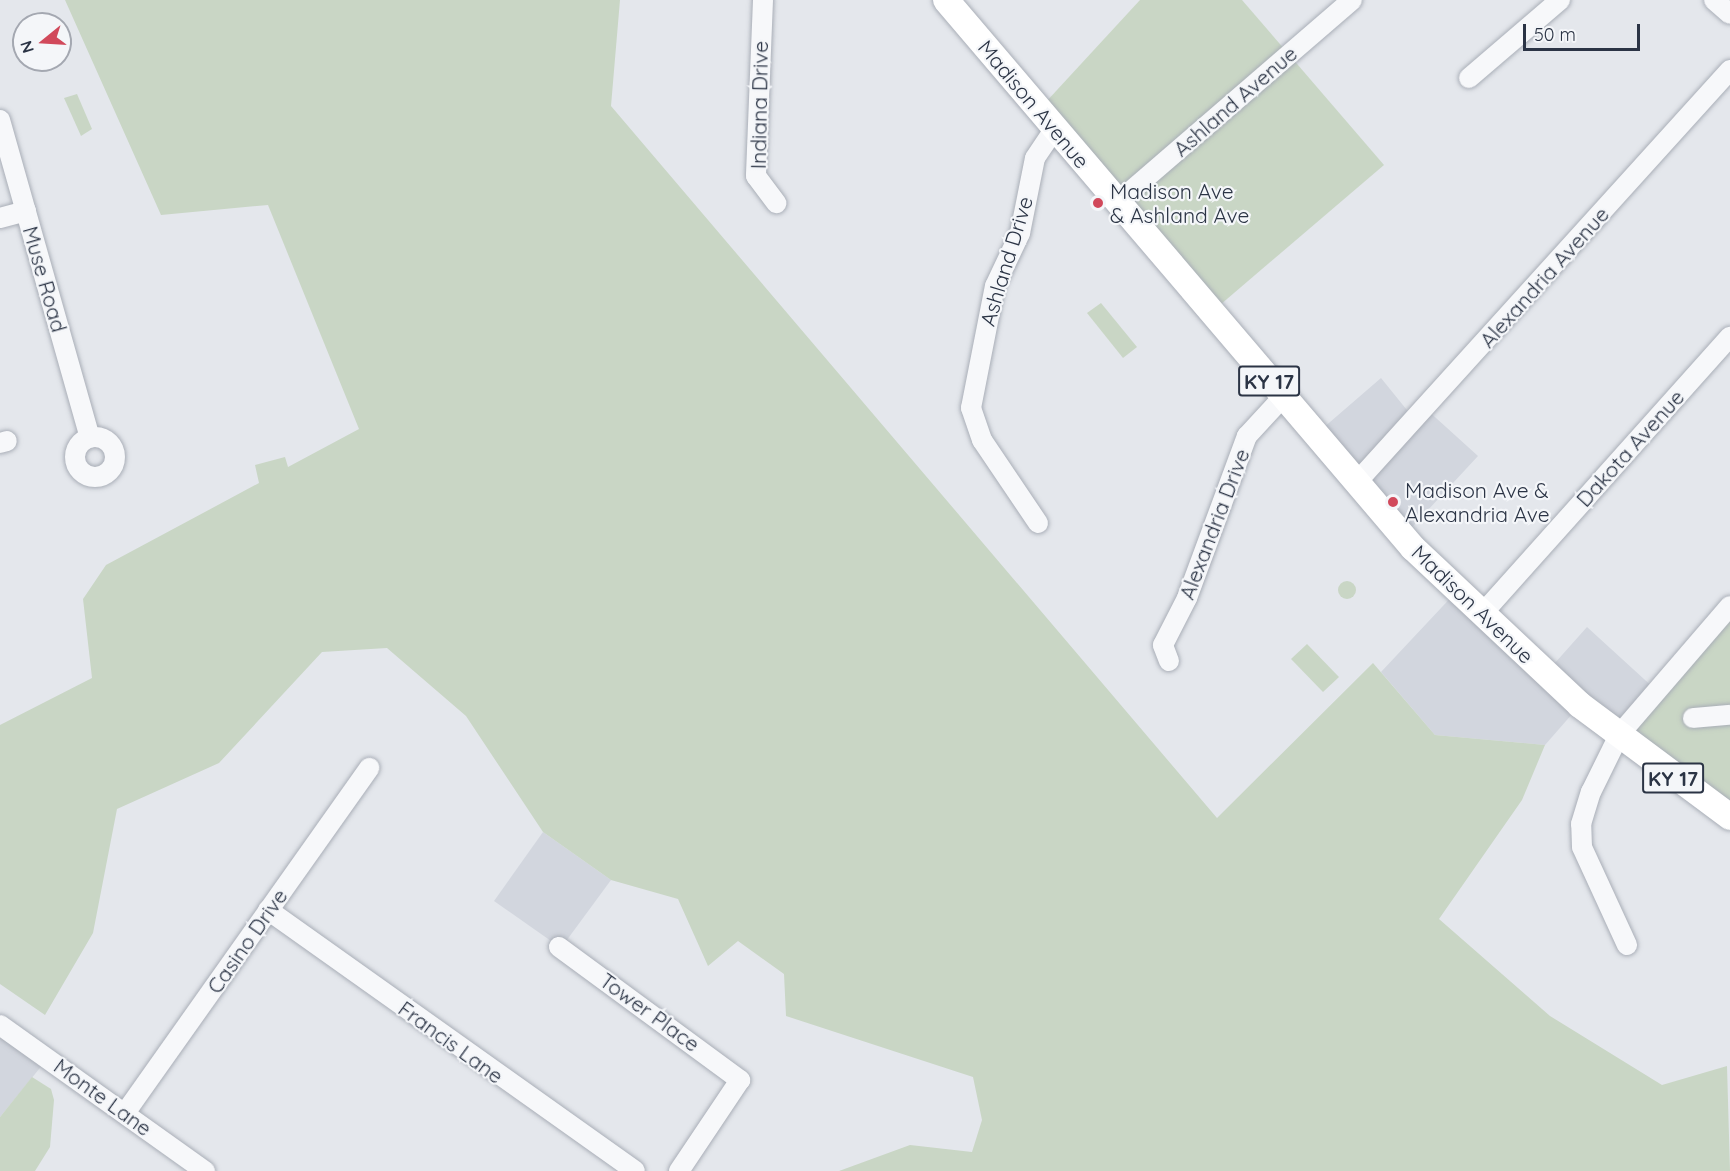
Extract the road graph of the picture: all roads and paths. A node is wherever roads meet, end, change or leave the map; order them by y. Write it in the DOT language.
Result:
graph roads {
  1 [pos="763,0"];
  2 [pos="946,0"];
  3 [pos="1352,0"];
  4 [pos="1560,0"];
  5 [pos="1714,0"];
  6 [pos="1730,14"];
  7 [pos="1730,70"];
  8 [pos="1469,78"];
  9 [pos="0,120"];
  10 [pos="1055,129"];
  11 [pos="1118,202"];
  12 [pos="776,203"];
  13 [pos="26,211"];
  14 [pos="0,218"];
  15 [pos="1730,337"];
  16 [pos="1283,397"];
  17 [pos="90,438"];
  18 [pos="1356,483"];
  19 [pos="1038,523"];
  20 [pos="1730,606"];
  21 [pos="1482,614"];
  22 [pos="1169,661"];
  23 [pos="1730,715"];
  24 [pos="1693,718"];
  25 [pos="1619,735"];
  26 [pos="369,768"];
  27 [pos="1730,817"];
  28 [pos="268,910"];
  29 [pos="1627,945"];
  30 [pos="559,947"];
  31 [pos="0,1025"];
  32 [pos="125,1113"];
  33 [pos="205,1171"];
  34 [pos="634,1171"];
  35 [pos="679,1171"];
  1 -- 12 [label="street, Indiana Drive"];
  2 -- 10 [label="main road, Madison Avenue / KY 17"];
  3 -- 11 [label="street, Ashland Avenue"];
  4 -- 8 [label="street"];
  5 -- 6 [label="street"];
  7 -- 18 [label="street, Alexandria Avenue"];
  9 -- 13 [label="street, Muse Road"];
  10 -- 11 [label="main road, Madison Avenue / KY 17"];
  10 -- 19 [label="street, Ashland Drive"];
  11 -- 16 [label="main road, Madison Avenue / KY 17"];
  13 -- 14 [label="street"];
  13 -- 17 [label="street, Muse Road"];
  15 -- 21 [label="street, Dakota Avenue"];
  16 -- 18 [label="main road, Madison Avenue / KY 17"];
  16 -- 22 [label="street, Alexandria Drive"];
  18 -- 21 [label="main road, Madison Avenue / KY 17"];
  20 -- 25 [label="street"];
  21 -- 25 [label="main road, Madison Avenue / KY 17"];
  23 -- 24 [label="street"];
  25 -- 27 [label="main road, Madison Avenue / KY 17"];
  25 -- 29 [label="street"];
  26 -- 28 [label="street, Casino Drive"];
  28 -- 32 [label="street, Casino Drive"];
  28 -- 34 [label="street, Francis Lane"];
  30 -- 35 [label="street, Tower Place"];
  31 -- 32 [label="street, Monte Lane"];
  32 -- 33 [label="street, Monte Lane"];
}
